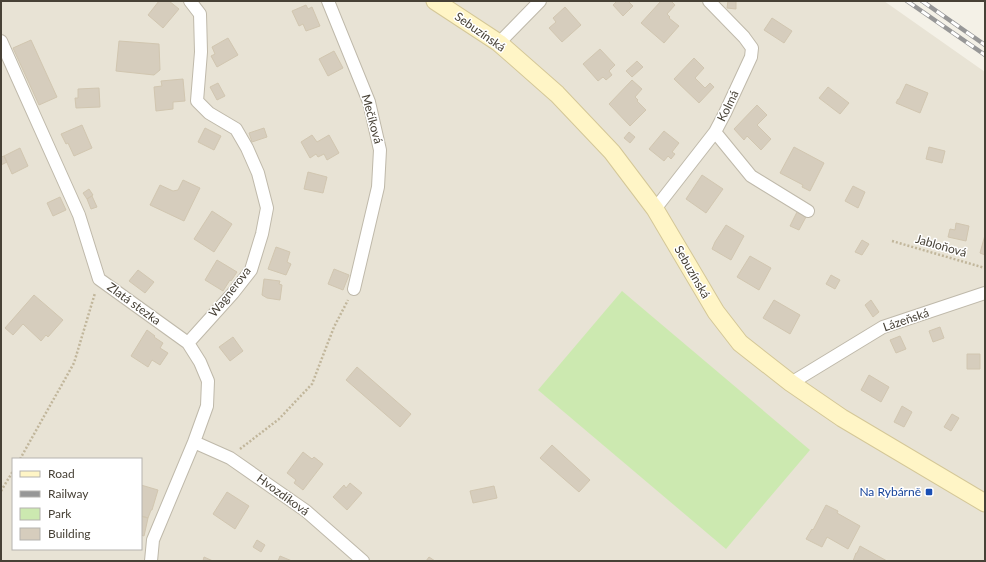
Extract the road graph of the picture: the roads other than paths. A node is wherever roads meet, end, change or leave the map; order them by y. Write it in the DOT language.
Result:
graph roads {
  1 [pos="190,1"];
  2 [pos="328,1"];
  3 [pos="435,1"];
  4 [pos="540,1"];
  5 [pos="709,1"];
  6 [pos="1,41"];
  7 [pos="500,43"];
  8 [pos="715,132"];
  9 [pos="655,209"];
  10 [pos="808,211"];
  11 [pos="354,289"];
  12 [pos="985,293"];
  13 [pos="188,342"];
  14 [pos="791,383"];
  15 [pos="194,442"];
  16 [pos="985,503"];
  17 [pos="151,561"];
  18 [pos="363,561"];
  1 -- 13 [label="street, Wagnerova"];
  2 -- 11 [label="street, Mečíková"];
  3 -- 7 [label="main road, Sebuzínská"];
  4 -- 7 [label="street"];
  5 -- 8 [label="street, Kolmá"];
  6 -- 13 [label="street, Zlatá stezka"];
  7 -- 9 [label="main road, Sebuzínská"];
  8 -- 9 [label="street, Kolmá"];
  8 -- 10 [label="street"];
  9 -- 14 [label="main road, Sebuzínská"];
  12 -- 14 [label="street, Lázeňská"];
  13 -- 15 [label="street, Zlatá stezka"];
  14 -- 16 [label="main road, Sebuzínská"];
  15 -- 17 [label="street, Zlatá stezka"];
  15 -- 18 [label="street, Hvozdíková"];
}
